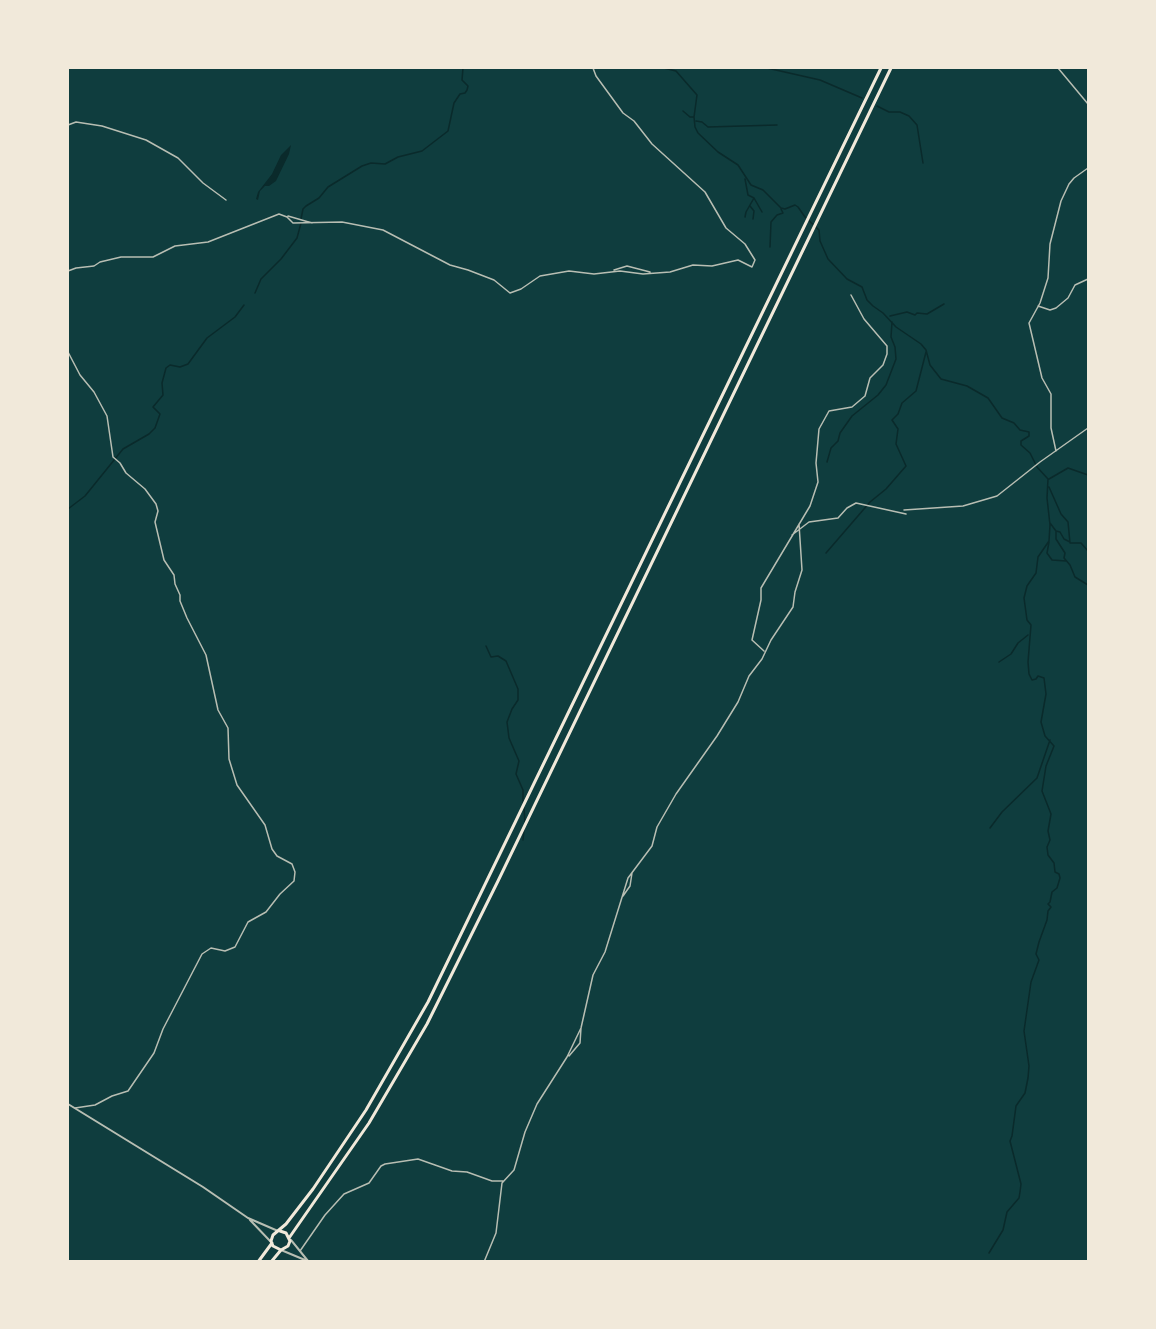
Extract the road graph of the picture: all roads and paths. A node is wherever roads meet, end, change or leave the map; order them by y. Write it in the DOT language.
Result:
graph roads {
  1 [pos="593,68"];
  2 [pos="881,68"];
  3 [pos="891,68"];
  4 [pos="1058,68"];
  5 [pos="1089,104"];
  6 [pos="68,125"];
  7 [pos="1089,168"];
  8 [pos="226,200"];
  9 [pos="286,216"];
  10 [pos="313,223"];
  11 [pos="68,270"];
  12 [pos="612,271"];
  13 [pos="654,273"];
  14 [pos="1089,279"];
  15 [pos="851,295"];
  16 [pos="1038,306"];
  17 [pos="68,352"];
  18 [pos="1089,428"];
  19 [pos="1056,451"];
  20 [pos="904,510"];
  21 [pos="906,514"];
  22 [pos="799,524"];
  23 [pos="798,532"];
  24 [pos="792,535"];
  25 [pos="765,651"];
  26 [pos="632,872"];
  27 [pos="620,899"];
  28 [pos="581,1028"];
  29 [pos="567,1057"];
  30 [pos="68,1104"];
  31 [pos="74,1108"];
  32 [pos="504,1181"];
  33 [pos="248,1218"];
  34 [pos="280,1231"];
  35 [pos="290,1238"];
  36 [pos="272,1243"];
  37 [pos="281,1250"];
  38 [pos="300,1252"];
  39 [pos="308,1261"];
  40 [pos="258,1262"];
  41 [pos="272,1262"];
  42 [pos="484,1262"];
  1 -- 13 [label="street"];
  2 -- 34 [label="highway"];
  3 -- 35 [label="highway"];
  4 -- 5 [label="street"];
  6 -- 8 [label="street"];
  7 -- 16 [label="street"];
  9 -- 10 [label="street"];
  9 -- 10 [label="street"];
  9 -- 11 [label="street"];
  10 -- 12 [label="street"];
  12 -- 13 [label="street"];
  12 -- 13 [label="street"];
  14 -- 16 [label="street"];
  15 -- 22 [label="street"];
  16 -- 19 [label="street"];
  17 -- 31 [label="street"];
  18 -- 19 [label="street"];
  19 -- 20 [label="street"];
  21 -- 23 [label="street"];
  22 -- 23 [label="street"];
  22 -- 24 [label="street"];
  23 -- 24 [label="street"];
  23 -- 25 [label="street"];
  24 -- 25 [label="street"];
  25 -- 26 [label="street"];
  26 -- 27 [label="street"];
  26 -- 27 [label="street"];
  27 -- 28 [label="street"];
  28 -- 29 [label="street"];
  28 -- 29 [label="street"];
  29 -- 32 [label="street"];
  30 -- 31 [label="street"];
  31 -- 33 [label="street"];
  32 -- 38 [label="street"];
  32 -- 42 [label="street"];
  33 -- 34 [label="street"];
  33 -- 36 [label="street"];
  34 -- 35 [label="highway"];
  34 -- 36 [label="highway"];
  35 -- 37 [label="highway"];
  35 -- 38 [label="street"];
  36 -- 37 [label="highway"];
  36 -- 40 [label="highway"];
  37 -- 39 [label="street"];
  37 -- 41 [label="highway"];
  38 -- 39 [label="street"];
}
